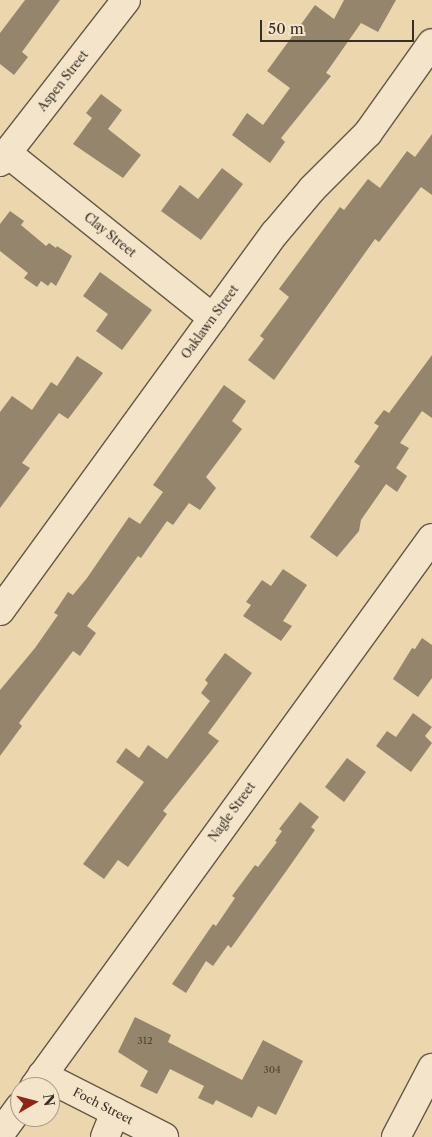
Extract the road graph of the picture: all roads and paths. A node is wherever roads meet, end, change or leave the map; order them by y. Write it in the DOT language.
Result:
graph roads {
  1 [pos="126,0"];
  2 [pos="432,43"];
  3 [pos="4,157"];
  4 [pos="213,318"];
  5 [pos="432,538"];
  6 [pos="0,611"];
  7 [pos="432,1068"];
  8 [pos="41,1077"];
  9 [pos="60,1090"];
  10 [pos="115,1112"];
  11 [pos="10,1120"];
  12 [pos="0,1134"];
  13 [pos="104,1137"];
  14 [pos="164,1137"];
  15 [pos="396,1137"];
  1 -- 3 [label="street, Aspen Street"];
  2 -- 4 [label="street, Oaklawn Street"];
  3 -- 4 [label="street, Clay Street"];
  4 -- 6 [label="street, Oaklawn Street"];
  5 -- 8 [label="street, Nagle Street"];
  7 -- 15 [label="street"];
  9 -- 10 [label="street, Foch Street"];
  10 -- 13 [label="street"];
  10 -- 14 [label="street, Foch Street"];
  11 -- 12 [label="street"];
}
